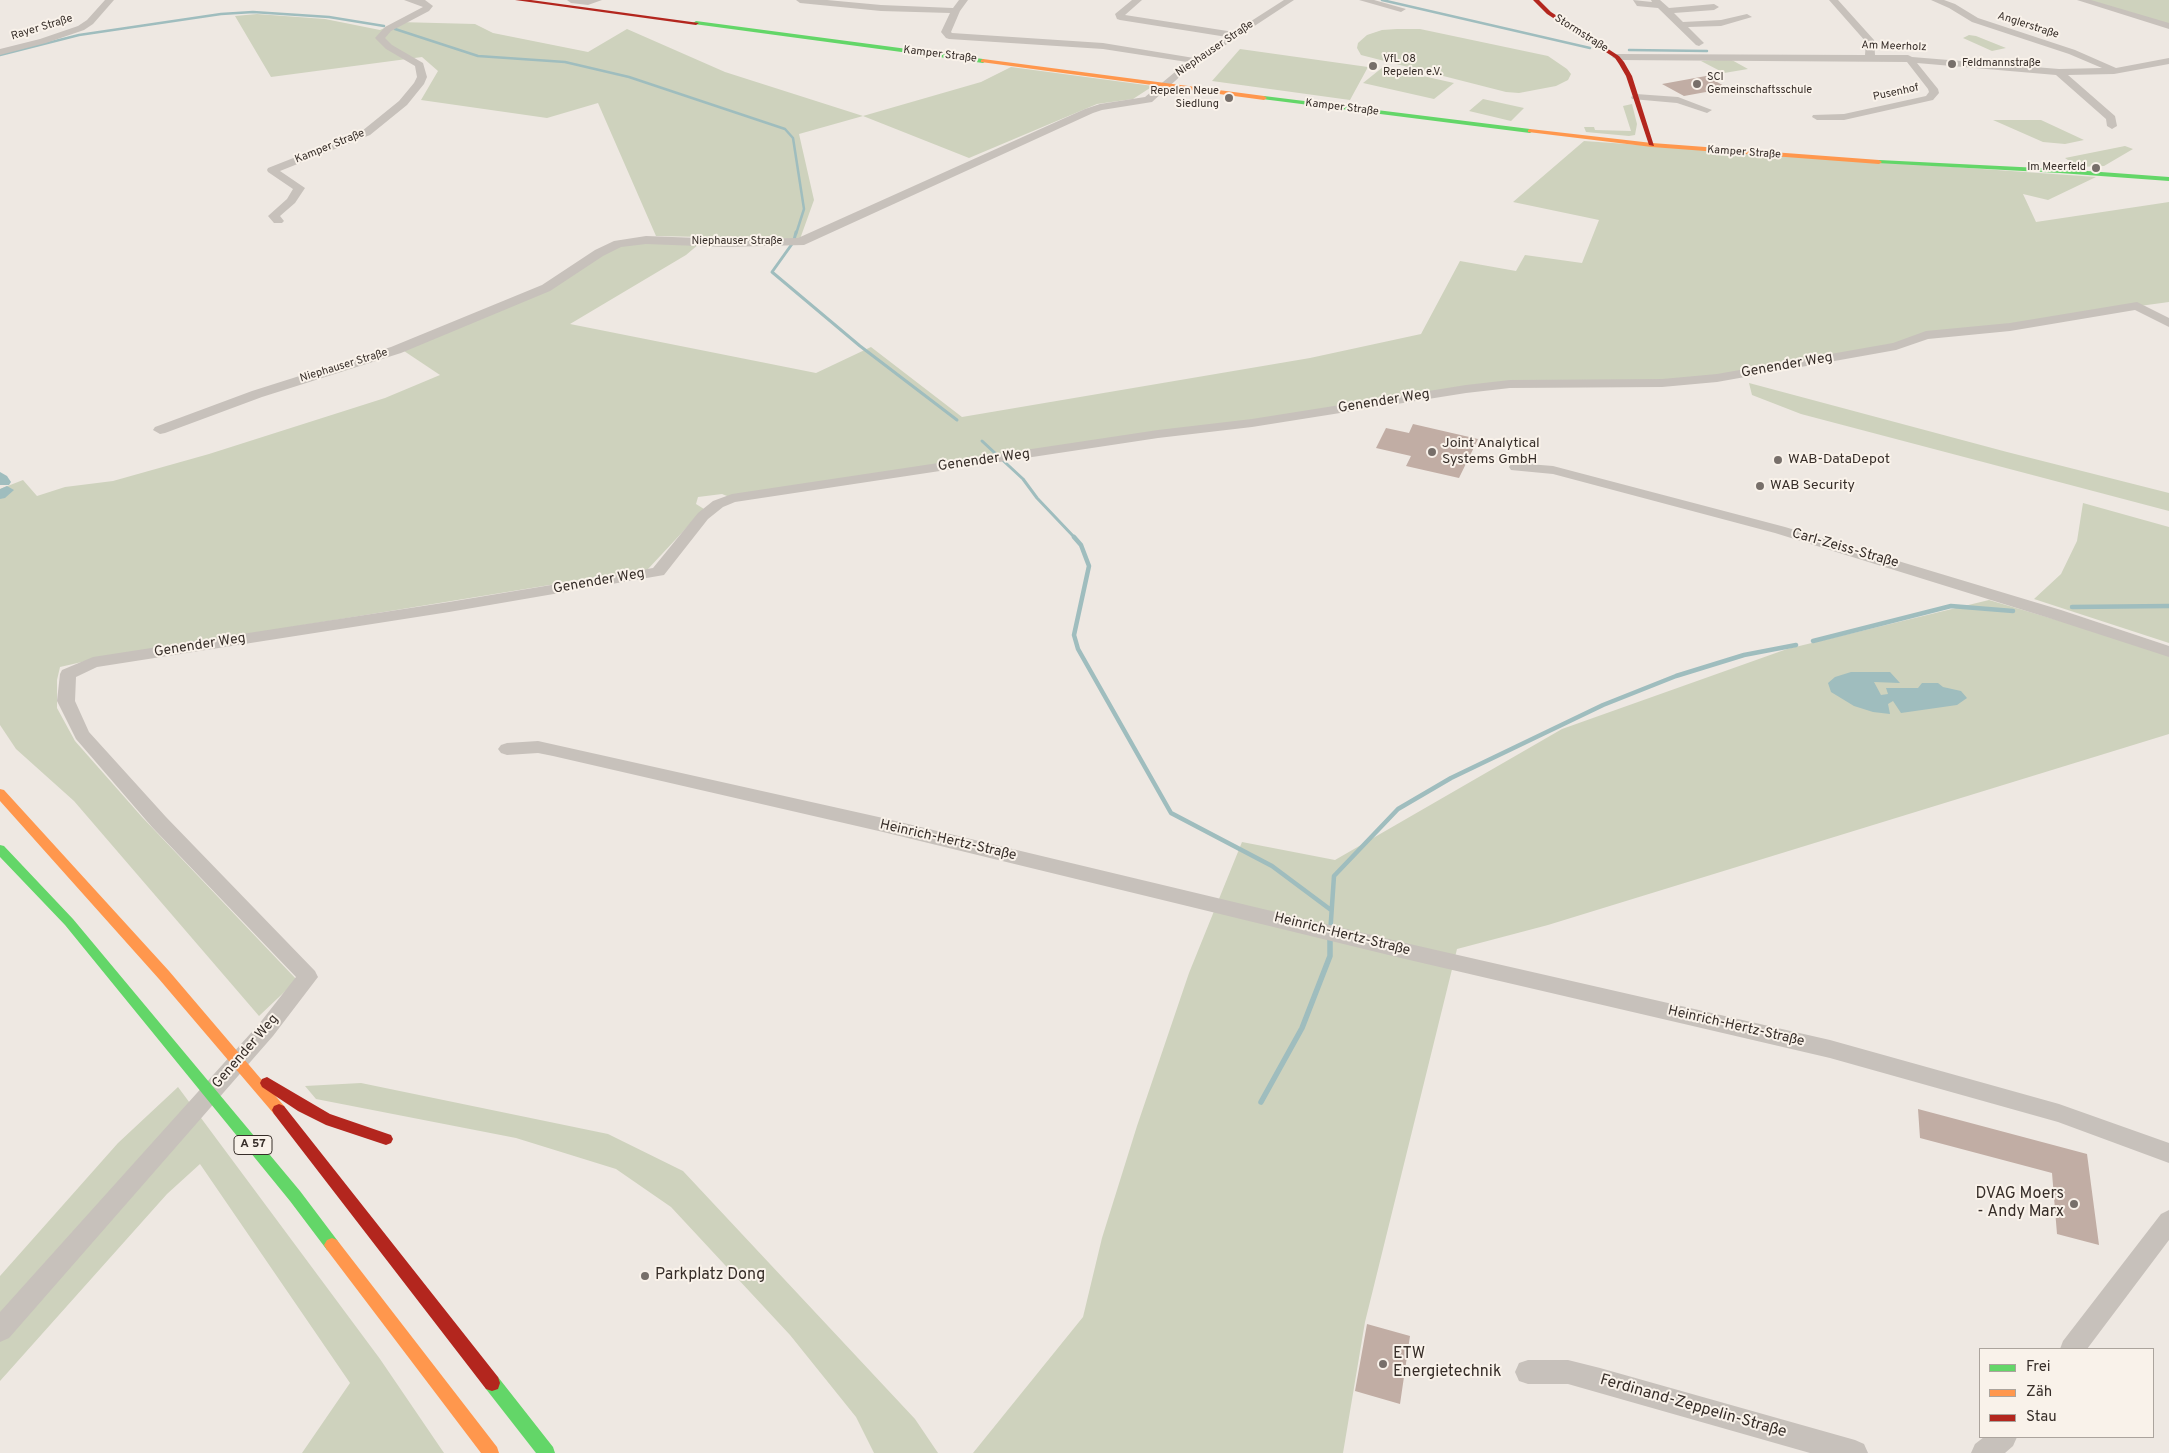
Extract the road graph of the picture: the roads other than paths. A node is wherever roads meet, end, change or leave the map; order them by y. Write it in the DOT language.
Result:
graph roads {
  1 [pos="110,0"];
  2 [pos="408,0"];
  3 [pos="518,0"];
  4 [pos="571,0"];
  5 [pos="800,0"];
  6 [pos="871,0"];
  7 [pos="964,0"];
  8 [pos="1138,0"];
  9 [pos="1269,0"];
  10 [pos="1363,0"];
  11 [pos="1536,0"];
  12 [pos="1637,0"];
  13 [pos="1833,0"];
  14 [pos="1935,0"];
  15 [pos="2081,0"];
  16 [pos="593,1"];
  17 [pos="1288,2"];
  18 [pos="1657,2"];
  19 [pos="1714,7"];
  20 [pos="880,8"];
  21 [pos="1401,9"];
  22 [pos="956,11"];
  23 [pos="1668,12"];
  24 [pos="1748,18"];
  25 [pos="1682,25"];
  26 [pos="2169,26"];
  27 [pos="1234,35"];
  28 [pos="1699,43"];
  29 [pos="0,52"];
  30 [pos="1617,57"];
  31 [pos="1870,58"];
  32 [pos="1908,58"];
  33 [pos="1196,61"];
  34 [pos="2166,64"];
  35 [pos="2114,71"];
  36 [pos="2059,72"];
  37 [pos="1167,84"];
  38 [pos="1636,97"];
  39 [pos="1707,110"];
  40 [pos="1817,117"];
  41 [pos="2112,126"];
  42 [pos="1652,145"];
  43 [pos="2169,179"];
  44 [pos="278,221"];
  45 [pos="2169,323"];
  46 [pos="160,430"];
  47 [pos="1516,467"];
  48 [pos="2169,652"];
  49 [pos="507,749"];
  50 [pos="0,793"];
  51 [pos="0,850"];
  52 [pos="239,1064"];
  53 [pos="386,1139"];
  54 [pos="2169,1153"];
  55 [pos="2169,1221"];
  56 [pos="0,1330"];
  57 [pos="2073,1348"];
  58 [pos="1528,1372"];
  59 [pos="2003,1438"];
  60 [pos="491,1453"];
  61 [pos="548,1453"];
  62 [pos="1855,1453"];
  63 [pos="1984,1453"];
  1 -- 29 [label="street, Rayer Straße"];
  2 -- 44 [label="street, Kamper Straße"];
  3 -- 37 [label="main road, Kamper Straße"];
  4 -- 16 [label="street"];
  5 -- 20 [label="street"];
  6 -- 20 [label="street"];
  7 -- 22 [label="street"];
  8 -- 27 [label="street"];
  9 -- 17 [label="street"];
  10 -- 21 [label="street"];
  11 -- 30 [label="main road, Stormstraße"];
  12 -- 18 [label="street"];
  13 -- 31 [label="street"];
  14 -- 35 [label="street, Anglerstraße"];
  15 -- 26 [label="street"];
  17 -- 27 [label="street, Niephauser Straße"];
  18 -- 23 [label="street"];
  19 -- 23 [label="street"];
  20 -- 22 [label="street"];
  22 -- 33 [label="street, Kamper Straße"];
  23 -- 25 [label="street"];
  24 -- 25 [label="street"];
  25 -- 28 [label="street"];
  27 -- 33 [label="street, Niephauser Straße"];
  30 -- 31 [label="street, Am Meerholz"];
  30 -- 38 [label="main road, Stormstraße"];
  31 -- 32 [label="street, Am Meerholz"];
  32 -- 36 [label="street, Am Meerholz"];
  32 -- 40 [label="street, Pusenhof"];
  33 -- 37 [label="street, Niephauser Straße"];
  34 -- 35 [label="street, Am Meerholz"];
  35 -- 36 [label="street, Am Meerholz"];
  36 -- 41 [label="street"];
  37 -- 42 [label="main road, Kamper Straße"];
  37 -- 46 [label="street, Niephauser Straße"];
  38 -- 39 [label="street"];
  38 -- 42 [label="main road, Stormstraße"];
  42 -- 43 [label="main road, Kamper Straße"];
  45 -- 56 [label="street, Genender Weg"];
  47 -- 48 [label="street, Carl-Zeiss-Straße"];
  49 -- 54 [label="street, Heinrich-Hertz-Straße"];
  50 -- 52 [label="main road"];
  51 -- 60 [label="main road, A 57"];
  52 -- 53 [label="main road"];
  52 -- 61 [label="main road"];
  55 -- 57 [label="street"];
  58 -- 62 [label="street, Ferdinand-Zeppelin-Straße"];
  59 -- 63 [label="street"];
}
